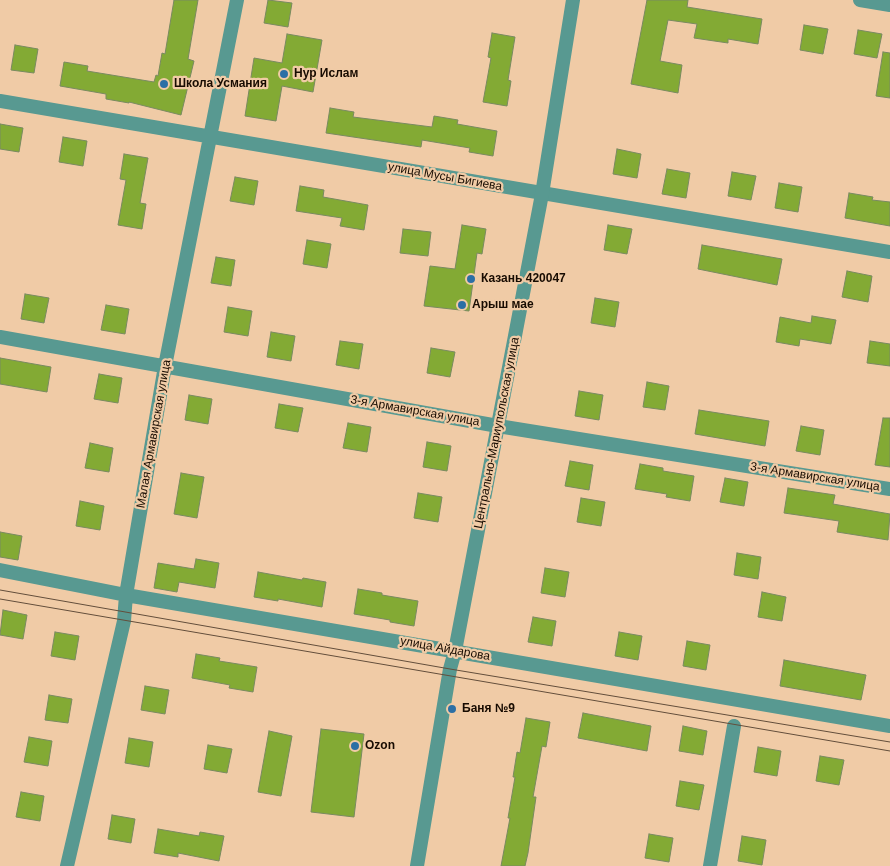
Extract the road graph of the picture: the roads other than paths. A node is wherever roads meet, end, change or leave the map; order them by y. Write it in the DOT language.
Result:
graph roads {
  1 [pos="237,0"];
  2 [pos="573,0"];
  3 [pos="860,0"];
  4 [pos="890,5"];
  5 [pos="0,101"];
  6 [pos="210,136"];
  7 [pos="542,194"];
  8 [pos="890,252"];
  9 [pos="0,337"];
  10 [pos="165,366"];
  11 [pos="498,426"];
  12 [pos="890,489"];
  13 [pos="0,570"];
  14 [pos="126,595"];
  15 [pos="455,651"];
  16 [pos="734,726"];
  17 [pos="890,726"];
  18 [pos="67,866"];
  19 [pos="417,866"];
  20 [pos="710,866"];
  1 -- 6 [label="street, Малая Армавирская улица"];
  2 -- 7 [label="street, Центрально-Мариупольская улица"];
  3 -- 4 [label="street"];
  5 -- 6 [label="street, улица Мусы Бигиева"];
  6 -- 7 [label="street, улица Мусы Бигиева"];
  6 -- 10 [label="street, Малая Армавирская улица"];
  7 -- 8 [label="street, улица Мусы Бигиева"];
  7 -- 11 [label="street, Центрально-Мариупольская улица"];
  9 -- 10 [label="street, 3-я Армавирская улица"];
  10 -- 11 [label="street, 3-я Армавирская улица"];
  10 -- 14 [label="street, Малая Армавирская улица"];
  11 -- 12 [label="street, 3-я Армавирская улица"];
  11 -- 15 [label="street, Центрально-Мариупольская улица"];
  13 -- 14 [label="street, улица Айдарова"];
  14 -- 15 [label="street, улица Айдарова"];
  14 -- 18 [label="street, Малая Армавирская улица"];
  15 -- 17 [label="street, улица Айдарова"];
  15 -- 19 [label="street, Центрально-Мариупольская улица"];
  16 -- 20 [label="street"];
}
